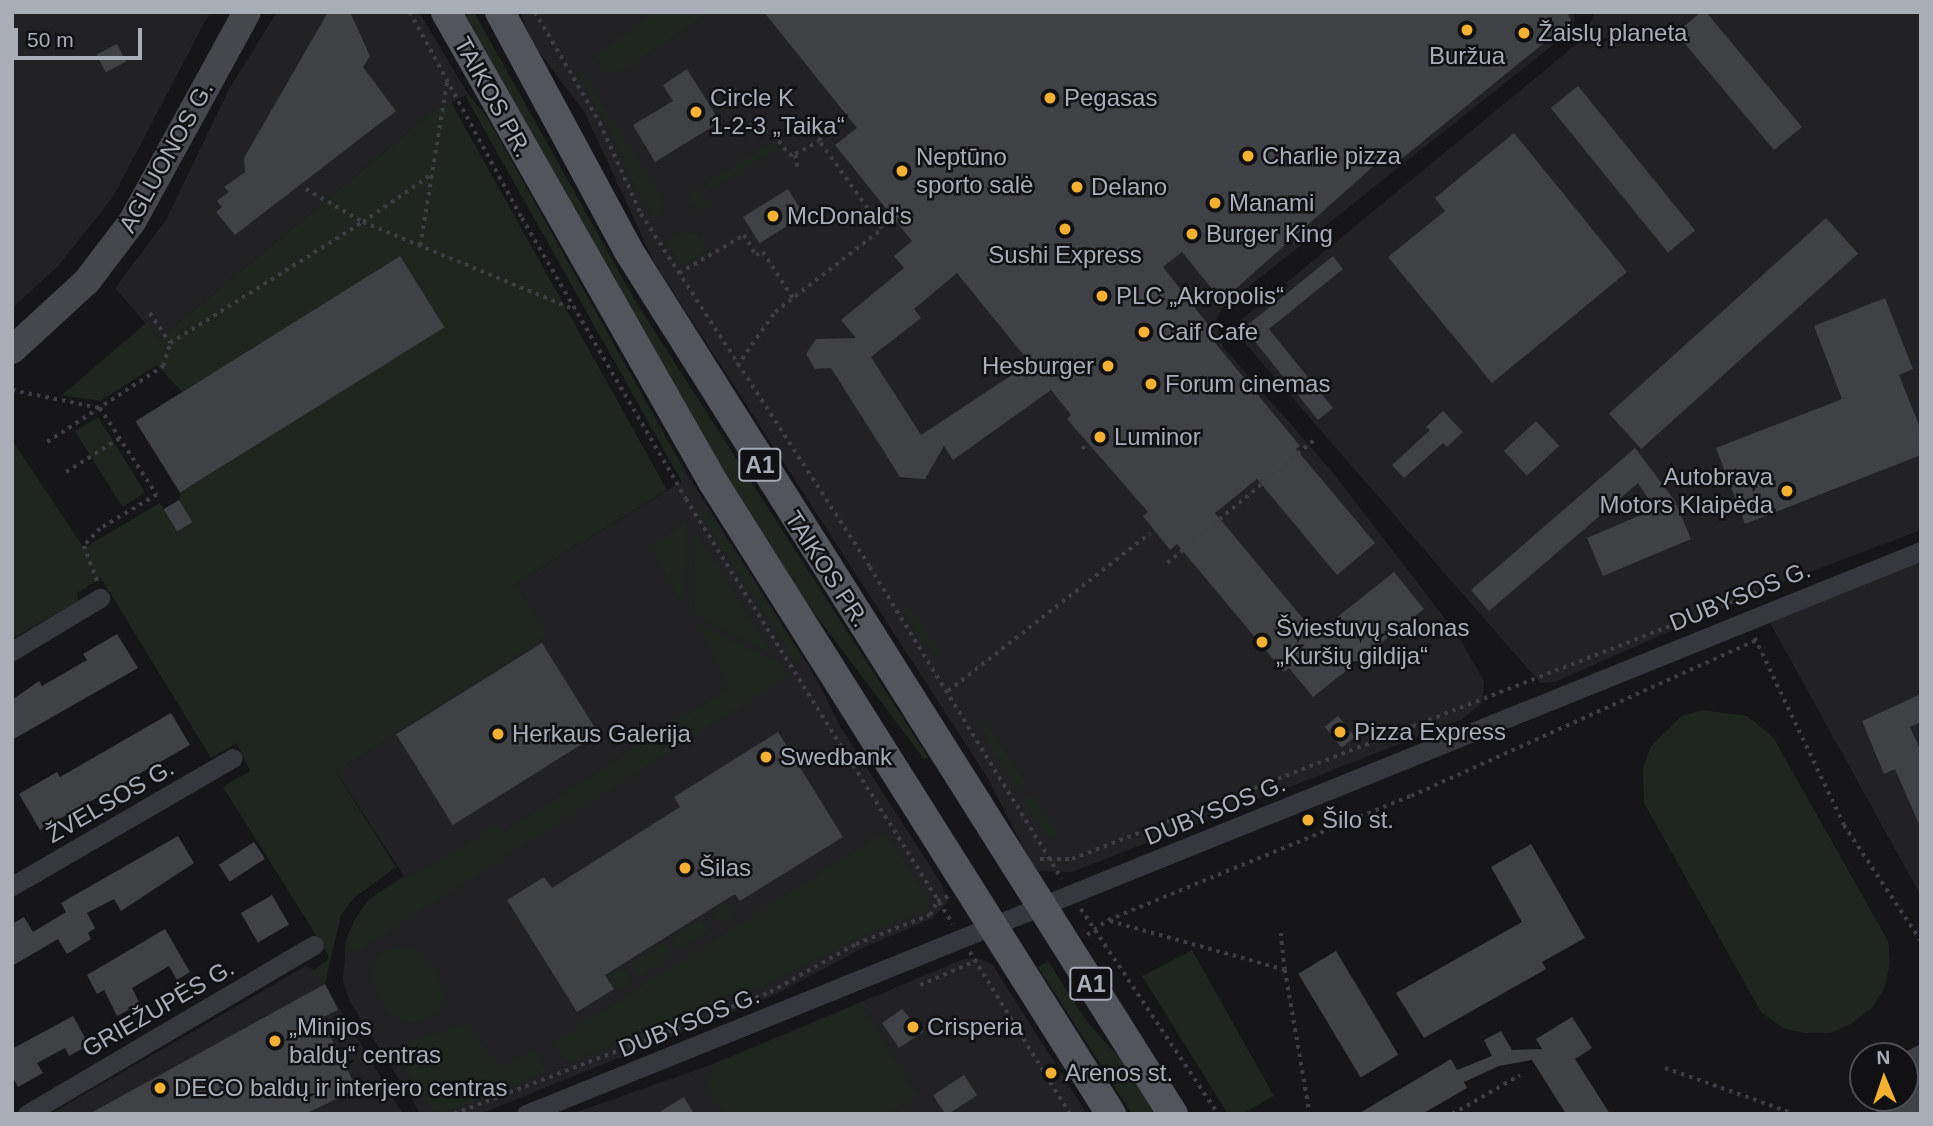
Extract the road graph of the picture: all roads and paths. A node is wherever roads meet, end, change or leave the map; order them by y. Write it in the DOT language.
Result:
graph roads {
  1 [pos="247,12"];
  2 [pos="410,12"];
  3 [pos="446,12"];
  4 [pos="500,12"];
  5 [pos="535,12"];
  6 [pos="447,80"];
  7 [pos="749,124"];
  8 [pos="827,124"];
  9 [pos="820,141"];
  10 [pos="795,154"];
  11 [pos="797,167"];
  12 [pos="434,173"];
  13 [pos="306,189"];
  14 [pos="363,222"];
  15 [pos="419,246"];
  16 [pos="679,273"];
  17 [pos="793,298"];
  18 [pos="575,310"];
  19 [pos="150,313"];
  20 [pos="170,343"];
  21 [pos="12,349"];
  22 [pos="737,366"];
  23 [pos="12,390"];
  24 [pos="100,408"];
  25 [pos="120,438"];
  26 [pos="1314,440"];
  27 [pos="47,442"];
  28 [pos="1087,444"];
  29 [pos="1082,449"];
  30 [pos="66,472"];
  31 [pos="1150,533"];
  32 [pos="1921,551"];
  33 [pos="1167,563"];
  34 [pos="1770,587"];
  35 [pos="100,598"];
  36 [pos="1745,621"];
  37 [pos="1756,639"];
  38 [pos="12,651"];
  39 [pos="948,691"];
  40 [pos="233,758"];
  41 [pos="1048,856"];
  42 [pos="1036,861"];
  43 [pos="12,886"];
  44 [pos="1070,893"];
  45 [pos="937,901"];
  46 [pos="1040,905"];
  47 [pos="1108,920"];
  48 [pos="993,925"];
  49 [pos="1098,931"];
  50 [pos="1281,933"];
  51 [pos="962,938"];
  52 [pos="1921,941"];
  53 [pos="1065,944"];
  54 [pos="314,945"];
  55 [pos="976,961"];
  56 [pos="1016,962"];
  57 [pos="1286,970"];
  58 [pos="984,974"];
  59 [pos="920,985"];
  60 [pos="1665,1068"];
  61 [pos="1520,1075"];
  62 [pos="27,1114"];
  63 [pos="453,1114"];
  64 [pos="526,1114"];
  65 [pos="1070,1114"];
  66 [pos="1111,1114"];
  67 [pos="1173,1114"];
  68 [pos="1218,1114"];
  69 [pos="1310,1114"];
  70 [pos="1452,1114"];
  71 [pos="1795,1114"];
  1 -- 21 [label="main road, AGLUONOS G."];
  2 -- 6 [label="path"];
  3 -- 48 [label="main road, TAIKOS PR. / A1"];
  4 -- 46 [label="main road, TAIKOS PR. / A1"];
  5 -- 16 [label="path"];
  6 -- 12 [label="path"];
  6 -- 18 [label="path"];
  7 -- 10 [label="path"];
  8 -- 9 [label="path"];
  9 -- 10 [label="path"];
  9 -- 17 [label="path"];
  10 -- 11 [label="path"];
  12 -- 14 [label="path"];
  12 -- 15 [label="path"];
  13 -- 14 [label="path"];
  14 -- 15 [label="path"];
  14 -- 20 [label="path"];
  15 -- 18 [label="path"];
  16 -- 17 [label="path"];
  16 -- 22 [label="path"];
  17 -- 22 [label="path"];
  18 -- 45 [label="path"];
  19 -- 20 [label="path"];
  20 -- 24 [label="path"];
  22 -- 39 [label="path"];
  23 -- 24 [label="path"];
  24 -- 25 [label="path"];
  24 -- 27 [label="path"];
  25 -- 30 [label="path"];
  25 -- 35 [label="path"];
  26 -- 33 [label="path"];
  28 -- 29 [label="path"];
  31 -- 39 [label="path"];
  32 -- 36 [label="street, DUBYSOS G."];
  34 -- 41 [label="path"];
  35 -- 38 [label="street"];
  36 -- 37 [label="path"];
  36 -- 44 [label="street, DUBYSOS G."];
  37 -- 47 [label="path"];
  37 -- 52 [label="path"];
  39 -- 41 [label="path"];
  40 -- 43 [label="street, ŽVELSOS G."];
  41 -- 42 [label="path"];
  41 -- 44 [label="path"];
  44 -- 46 [label="street, DUBYSOS G."];
  44 -- 49 [label="path"];
  45 -- 51 [label="path"];
  45 -- 63 [label="path"];
  46 -- 48 [label="street, DUBYSOS G."];
  46 -- 53 [label="main road, TAIKOS PR. / A1"];
  47 -- 49 [label="path"];
  47 -- 57 [label="path"];
  48 -- 51 [label="street, DUBYSOS G."];
  48 -- 56 [label="main road, TAIKOS PR. / A1"];
  49 -- 53 [label="path"];
  49 -- 68 [label="path"];
  50 -- 57 [label="path"];
  51 -- 55 [label="path"];
  51 -- 64 [label="street, DUBYSOS G."];
  53 -- 67 [label="main road, TAIKOS PR. / A1"];
  54 -- 62 [label="street, GRIEŽUPĖS G."];
  55 -- 58 [label="path"];
  55 -- 59 [label="path"];
  56 -- 58 [label="path"];
  56 -- 66 [label="main road, TAIKOS PR. / A1"];
  57 -- 69 [label="path"];
  58 -- 65 [label="path"];
  60 -- 71 [label="path"];
  61 -- 70 [label="path"];
}
